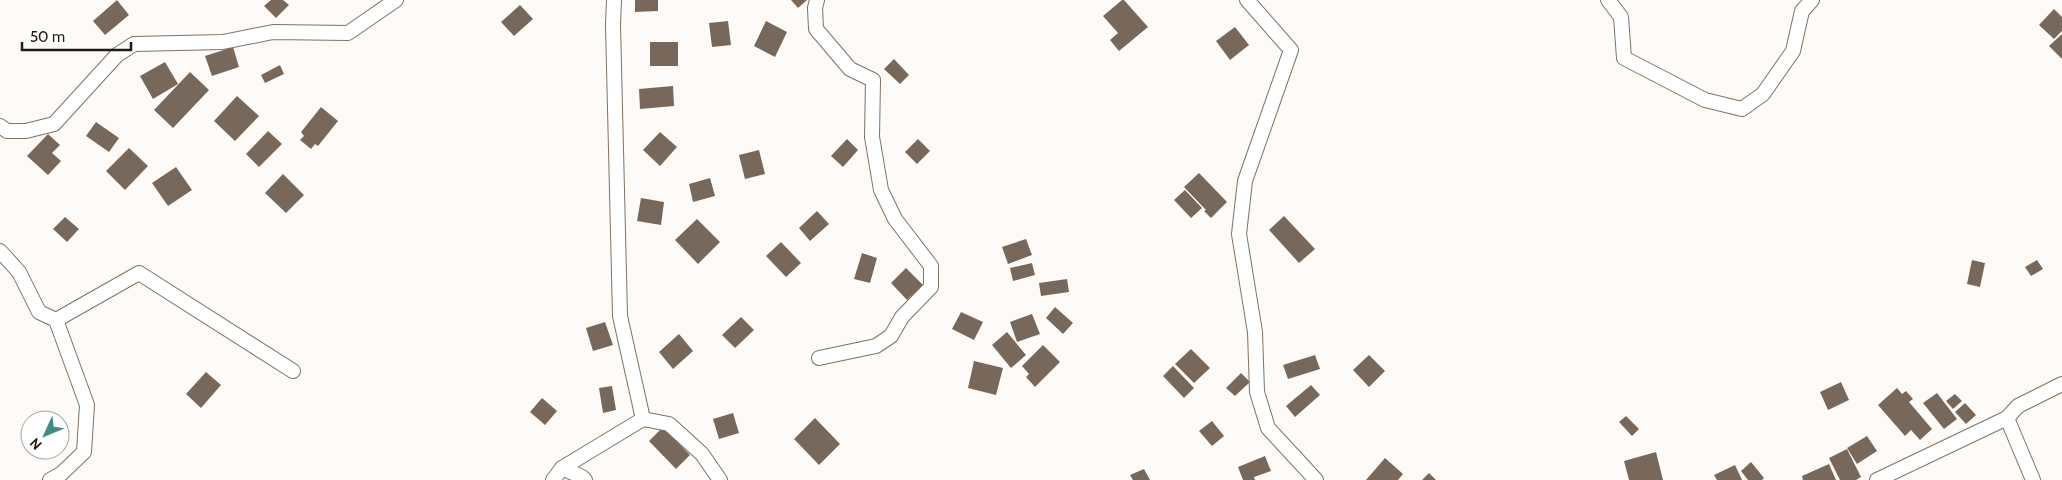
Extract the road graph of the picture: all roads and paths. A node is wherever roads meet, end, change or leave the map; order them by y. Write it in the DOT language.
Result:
graph roads {
  1 [pos="396,0"];
  2 [pos="614,0"];
  3 [pos="817,0"];
  4 [pos="1247,0"];
  5 [pos="1608,0"];
  6 [pos="1812,0"];
  7 [pos="0,126"];
  8 [pos="0,251"];
  9 [pos="56,320"];
  10 [pos="819,358"];
  11 [pos="293,371"];
  12 [pos="2062,384"];
  13 [pos="2007,418"];
  14 [pos="643,419"];
  15 [pos="562,468"];
  16 [pos="50,480"];
  17 [pos="553,480"];
  18 [pos="585,480"];
  19 [pos="720,480"];
  20 [pos="1316,480"];
  21 [pos="1877,480"];
  22 [pos="2033,480"];
  1 -- 7 [label="street"];
  2 -- 14 [label="street"];
  3 -- 10 [label="street"];
  4 -- 20 [label="street"];
  5 -- 6 [label="street"];
  8 -- 9 [label="street"];
  9 -- 11 [label="street"];
  9 -- 16 [label="street"];
  12 -- 13 [label="street"];
  13 -- 21 [label="street"];
  13 -- 22 [label="street"];
  14 -- 15 [label="street"];
  14 -- 19 [label="street"];
  15 -- 17 [label="street"];
  15 -- 18 [label="street"];
}
